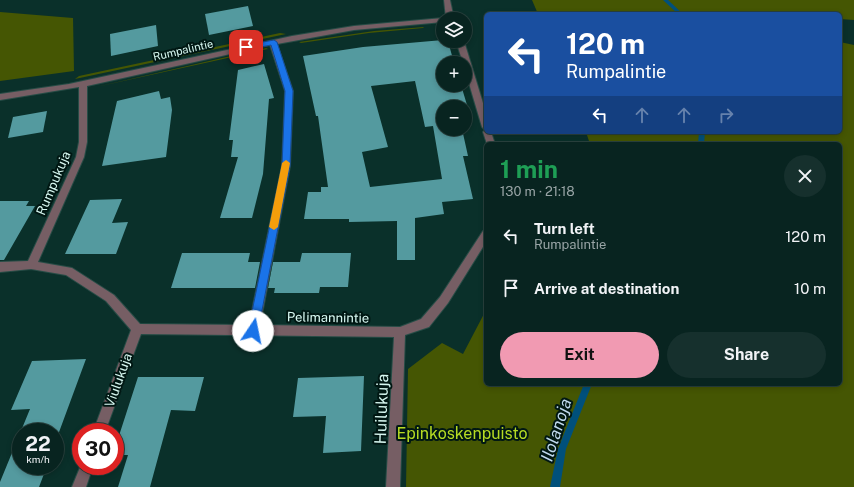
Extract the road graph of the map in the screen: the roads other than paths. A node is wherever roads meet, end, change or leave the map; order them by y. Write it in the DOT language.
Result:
graph roads {
  1 [pos="447,0"];
  2 [pos="449,12"];
  3 [pos="436,21"];
  4 [pos="274,42"];
  5 [pos="462,48"];
  6 [pos="84,83"];
  7 [pos="0,96"];
  8 [pos="484,120"];
  9 [pos="484,237"];
  10 [pos="31,265"];
  11 [pos="0,267"];
  12 [pos="137,329"];
  13 [pos="253,331"];
  14 [pos="400,332"];
  15 [pos="102,423"];
  16 [pos="84,475"];
  17 [pos="79,487"];
  18 [pos="393,487"];
  1 -- 2 [label="street"];
  3 -- 4 [label="street, Rumpalintie"];
  4 -- 6 [label="street, Rumpalintie"];
  4 -- 13 [label="street"];
  5 -- 8 [label="street"];
  6 -- 7 [label="street, Rumpalintie"];
  6 -- 10 [label="street, Rumpukuja"];
  9 -- 14 [label="street, Pelimannintie"];
  10 -- 11 [label="street"];
  10 -- 12 [label="street"];
  12 -- 13 [label="street, Pelimannintie"];
  12 -- 15 [label="street, Viulukuja"];
  13 -- 14 [label="street, Pelimannintie"];
  14 -- 18 [label="street, Huilukuja"];
  16 -- 17 [label="street"];
}
